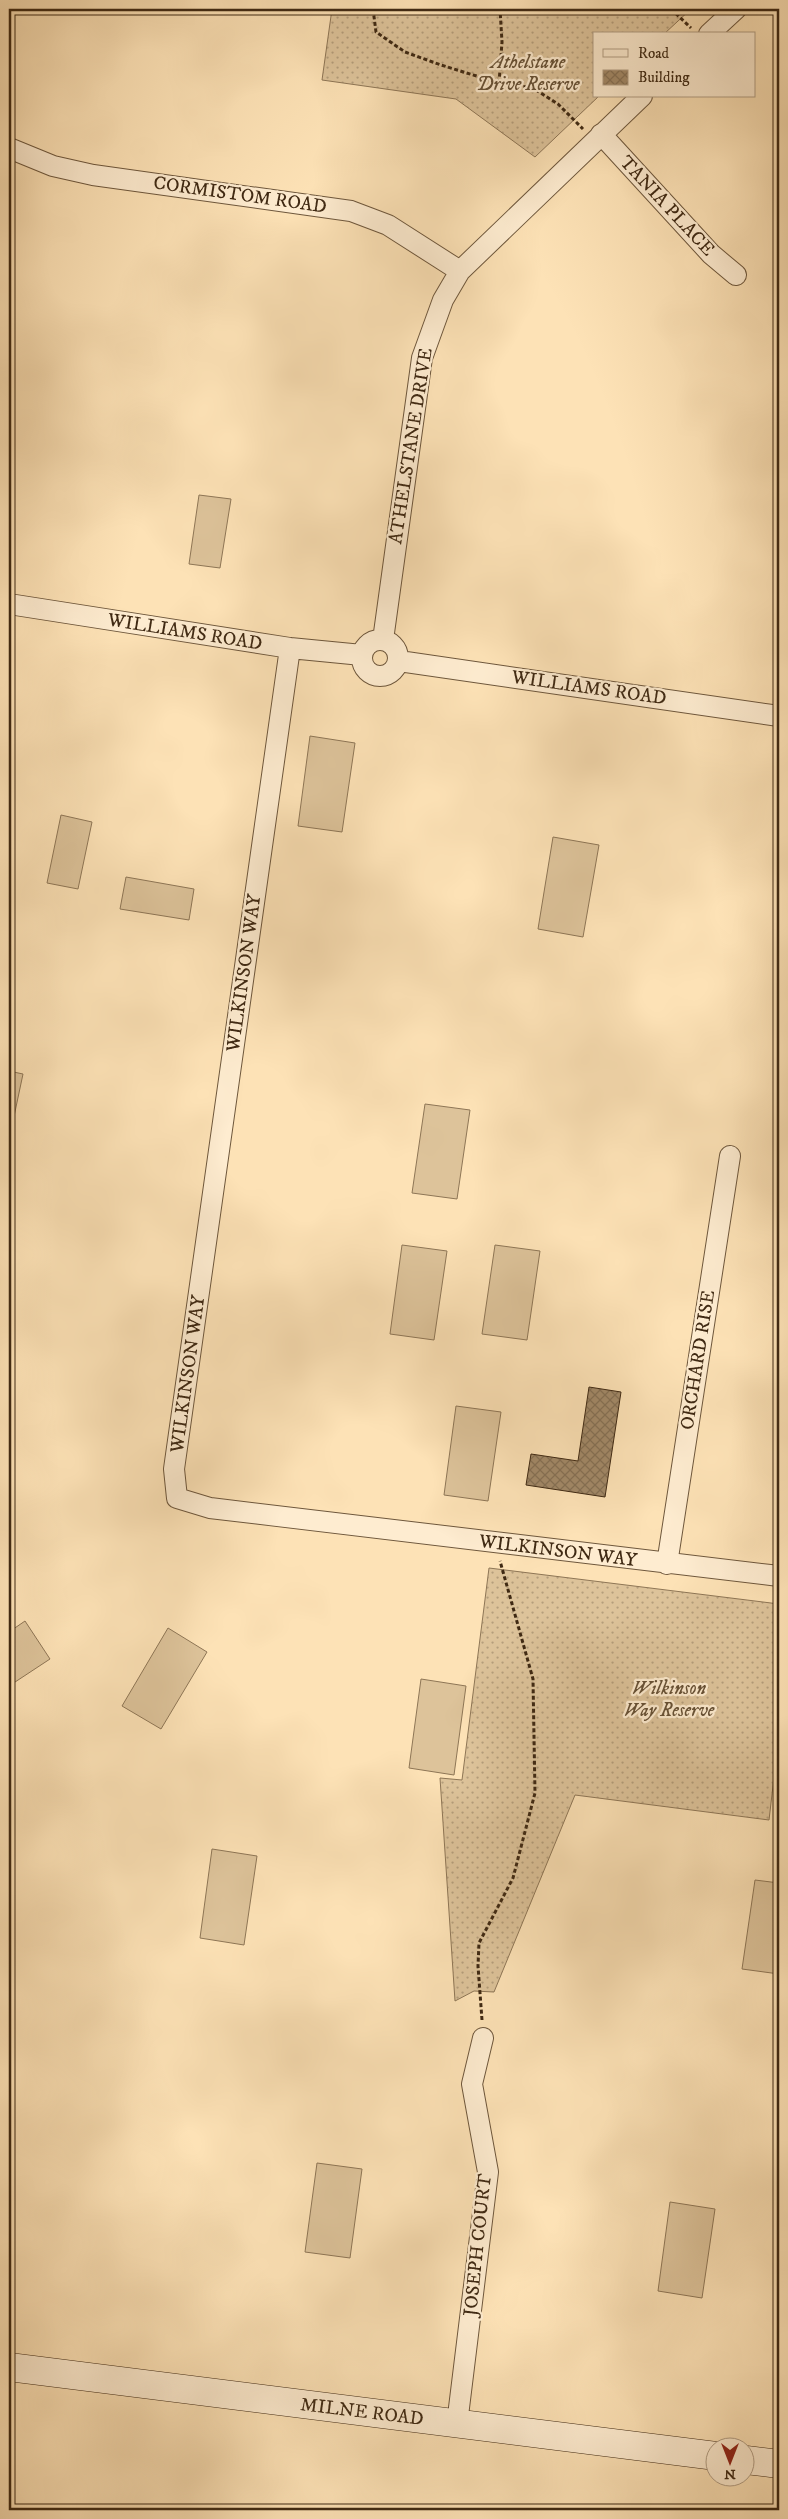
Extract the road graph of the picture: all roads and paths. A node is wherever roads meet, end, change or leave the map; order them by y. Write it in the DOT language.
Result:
graph roads {
  1 [pos="373,9"];
  2 [pos="500,9"];
  3 [pos="671,9"];
  4 [pos="736,9"];
  5 [pos="694,32"];
  6 [pos="711,32"];
  7 [pos="499,83"];
  8 [pos="640,98"];
  9 [pos="597,138"];
  10 [pos="9,148"];
  11 [pos="460,271"];
  12 [pos="736,275"];
  13 [pos="9,604"];
  14 [pos="383,640"];
  15 [pos="290,648"];
  16 [pos="362,655"];
  17 [pos="399,661"];
  18 [pos="779,716"];
  19 [pos="730,1156"];
  20 [pos="495,1544"];
  21 [pos="667,1564"];
  22 [pos="779,1576"];
  23 [pos="483,2038"];
  24 [pos="9,2367"];
  25 [pos="457,2424"];
  26 [pos="706,2455"];
  27 [pos="756,2461"];
  28 [pos="779,2464"];
  1 -- 7 [label="path"];
  2 -- 7 [label="path"];
  3 -- 5 [label="path"];
  4 -- 6 [label="street"];
  7 -- 9 [label="path"];
  8 -- 9 [label="street, ATHELSTANE DRIVE"];
  9 -- 11 [label="street, ATHELSTANE DRIVE"];
  9 -- 12 [label="street, TANIA PLACE"];
  10 -- 11 [label="street, CORMISTOM ROAD"];
  11 -- 14 [label="street, ATHELSTANE DRIVE"];
  13 -- 15 [label="street, WILLIAMS ROAD"];
  14 -- 16 [label="street"];
  14 -- 17 [label="street"];
  15 -- 16 [label="street, WILLIAMS ROAD"];
  15 -- 20 [label="street, WILKINSON WAY"];
  16 -- 17 [label="street"];
  17 -- 18 [label="street, WILLIAMS ROAD"];
  19 -- 21 [label="street, ORCHARD RISE"];
  20 -- 21 [label="street, WILKINSON WAY"];
  20 -- 23 [label="path"];
  21 -- 22 [label="street, WILKINSON WAY"];
  23 -- 25 [label="street, JOSEPH COURT"];
  24 -- 25 [label="street, MILNE ROAD"];
  25 -- 26 [label="street, MILNE ROAD"];
  27 -- 28 [label="street"];
}
